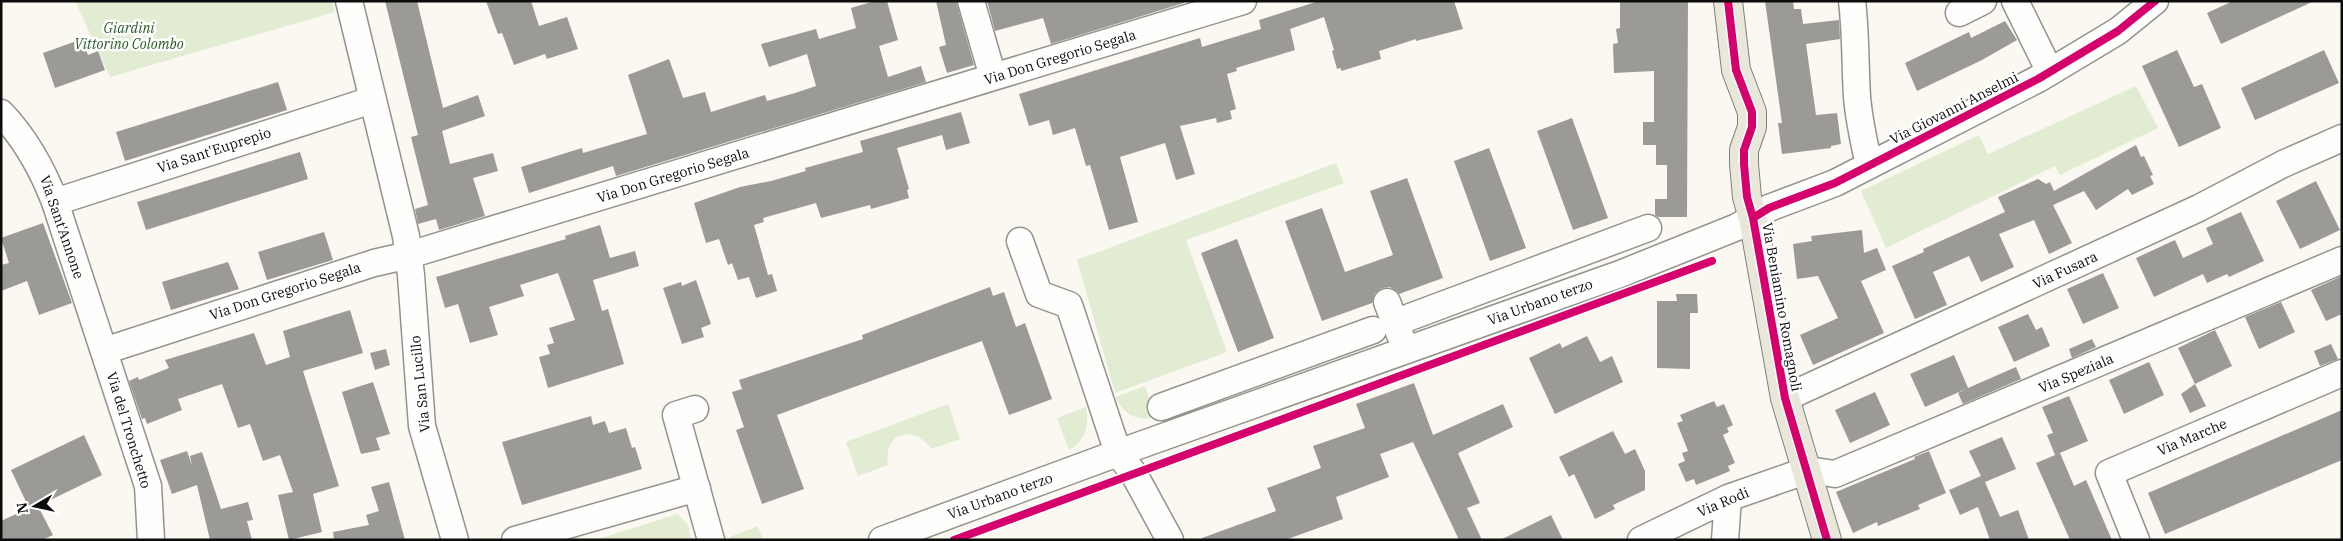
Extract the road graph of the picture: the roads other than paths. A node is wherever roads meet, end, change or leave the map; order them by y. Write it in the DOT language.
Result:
graph roads {
  1 [pos="349,1"];
  2 [pos="971,1"];
  3 [pos="1243,1"];
  4 [pos="1728,1"];
  5 [pos="1852,1"];
  6 [pos="1984,1"];
  7 [pos="2015,1"];
  8 [pos="2155,1"];
  9 [pos="1959,13"];
  10 [pos="2050,72"];
  11 [pos="993,77"];
  12 [pos="372,100"];
  13 [pos="1,113"];
  14 [pos="2342,138"];
  15 [pos="1868,165"];
  16 [pos="55,202"];
  17 [pos="1753,218"];
  18 [pos="1648,228"];
  19 [pos="1020,241"];
  20 [pos="1608,243"];
  21 [pos="409,255"];
  22 [pos="2342,260"];
  23 [pos="1620,274"];
  24 [pos="1387,302"];
  25 [pos="1449,302"];
  26 [pos="1410,317"];
  27 [pos="1373,330"];
  28 [pos="1460,331"];
  29 [pos="1332,345"];
  30 [pos="104,350"];
  31 [pos="1406,350"];
  32 [pos="1342,373"];
  33 [pos="2342,373"];
  34 [pos="1190,396"];
  35 [pos="1785,398"];
  36 [pos="1161,407"];
  37 [pos="695,409"];
  38 [pos="1200,424"];
  39 [pos="1118,453"];
  40 [pos="1808,470"];
  41 [pos="697,488"];
  42 [pos="1728,498"];
  43 [pos="151,540"];
  44 [pos="455,540"];
  45 [pos="515,540"];
  46 [pos="711,540"];
  47 [pos="882,540"];
  48 [pos="1170,540"];
  49 [pos="1641,540"];
  50 [pos="1726,540"];
  51 [pos="1827,540"];
  52 [pos="2136,540"];
  1 -- 12 [label="street"];
  2 -- 11 [label="street"];
  3 -- 11 [label="street, Via Don Gregorio Segala"];
  4 -- 17 [label="main road, Via Beniamino Romagnoli"];
  5 -- 15 [label="street"];
  6 -- 9 [label="street"];
  7 -- 10 [label="street"];
  8 -- 10 [label="street, Via Giovanni Anselmi"];
  10 -- 15 [label="street, Via Giovanni Anselmi"];
  11 -- 21 [label="street, Via Don Gregorio Segala"];
  12 -- 16 [label="street, Via Sant'Euprepio"];
  12 -- 21 [label="street"];
  13 -- 16 [label="street, Via Sant'Annone"];
  14 -- 35 [label="street, Via Fusara"];
  15 -- 17 [label="street, Via Giovanni Anselmi"];
  16 -- 30 [label="street, Via Sant'Annone"];
  17 -- 23 [label="street, Via Urbano terzo"];
  17 -- 35 [label="main road, Via Beniamino Romagnoli"];
  18 -- 20 [label="street"];
  19 -- 39 [label="street"];
  20 -- 23 [label="street"];
  20 -- 25 [label="street"];
  21 -- 30 [label="street, Via Don Gregorio Segala"];
  21 -- 44 [label="street, Via San Lucillo"];
  22 -- 40 [label="street, Via Speziala"];
  23 -- 28 [label="street, Via Urbano terzo"];
  24 -- 31 [label="street"];
  25 -- 26 [label="street"];
  25 -- 28 [label="street"];
  27 -- 29 [label="street"];
  28 -- 31 [label="street, Via Urbano terzo"];
  29 -- 32 [label="street"];
  29 -- 34 [label="street"];
  30 -- 43 [label="street, Via del Tronchetto"];
  31 -- 32 [label="street, Via Urbano terzo"];
  32 -- 38 [label="street, Via Urbano terzo"];
  33 -- 52 [label="street, Via Marche"];
  34 -- 36 [label="street"];
  34 -- 38 [label="street"];
  35 -- 40 [label="main road, Via Beniamino Romagnoli"];
  37 -- 41 [label="street"];
  38 -- 39 [label="street, Via Urbano terzo"];
  39 -- 47 [label="street, Via Urbano terzo"];
  39 -- 48 [label="street"];
  40 -- 42 [label="street, Via Rodi"];
  40 -- 51 [label="main road, Via Beniamino Romagnoli"];
  41 -- 45 [label="street"];
  41 -- 46 [label="street"];
  42 -- 49 [label="street, Via Rodi"];
  42 -- 50 [label="street"];
}
